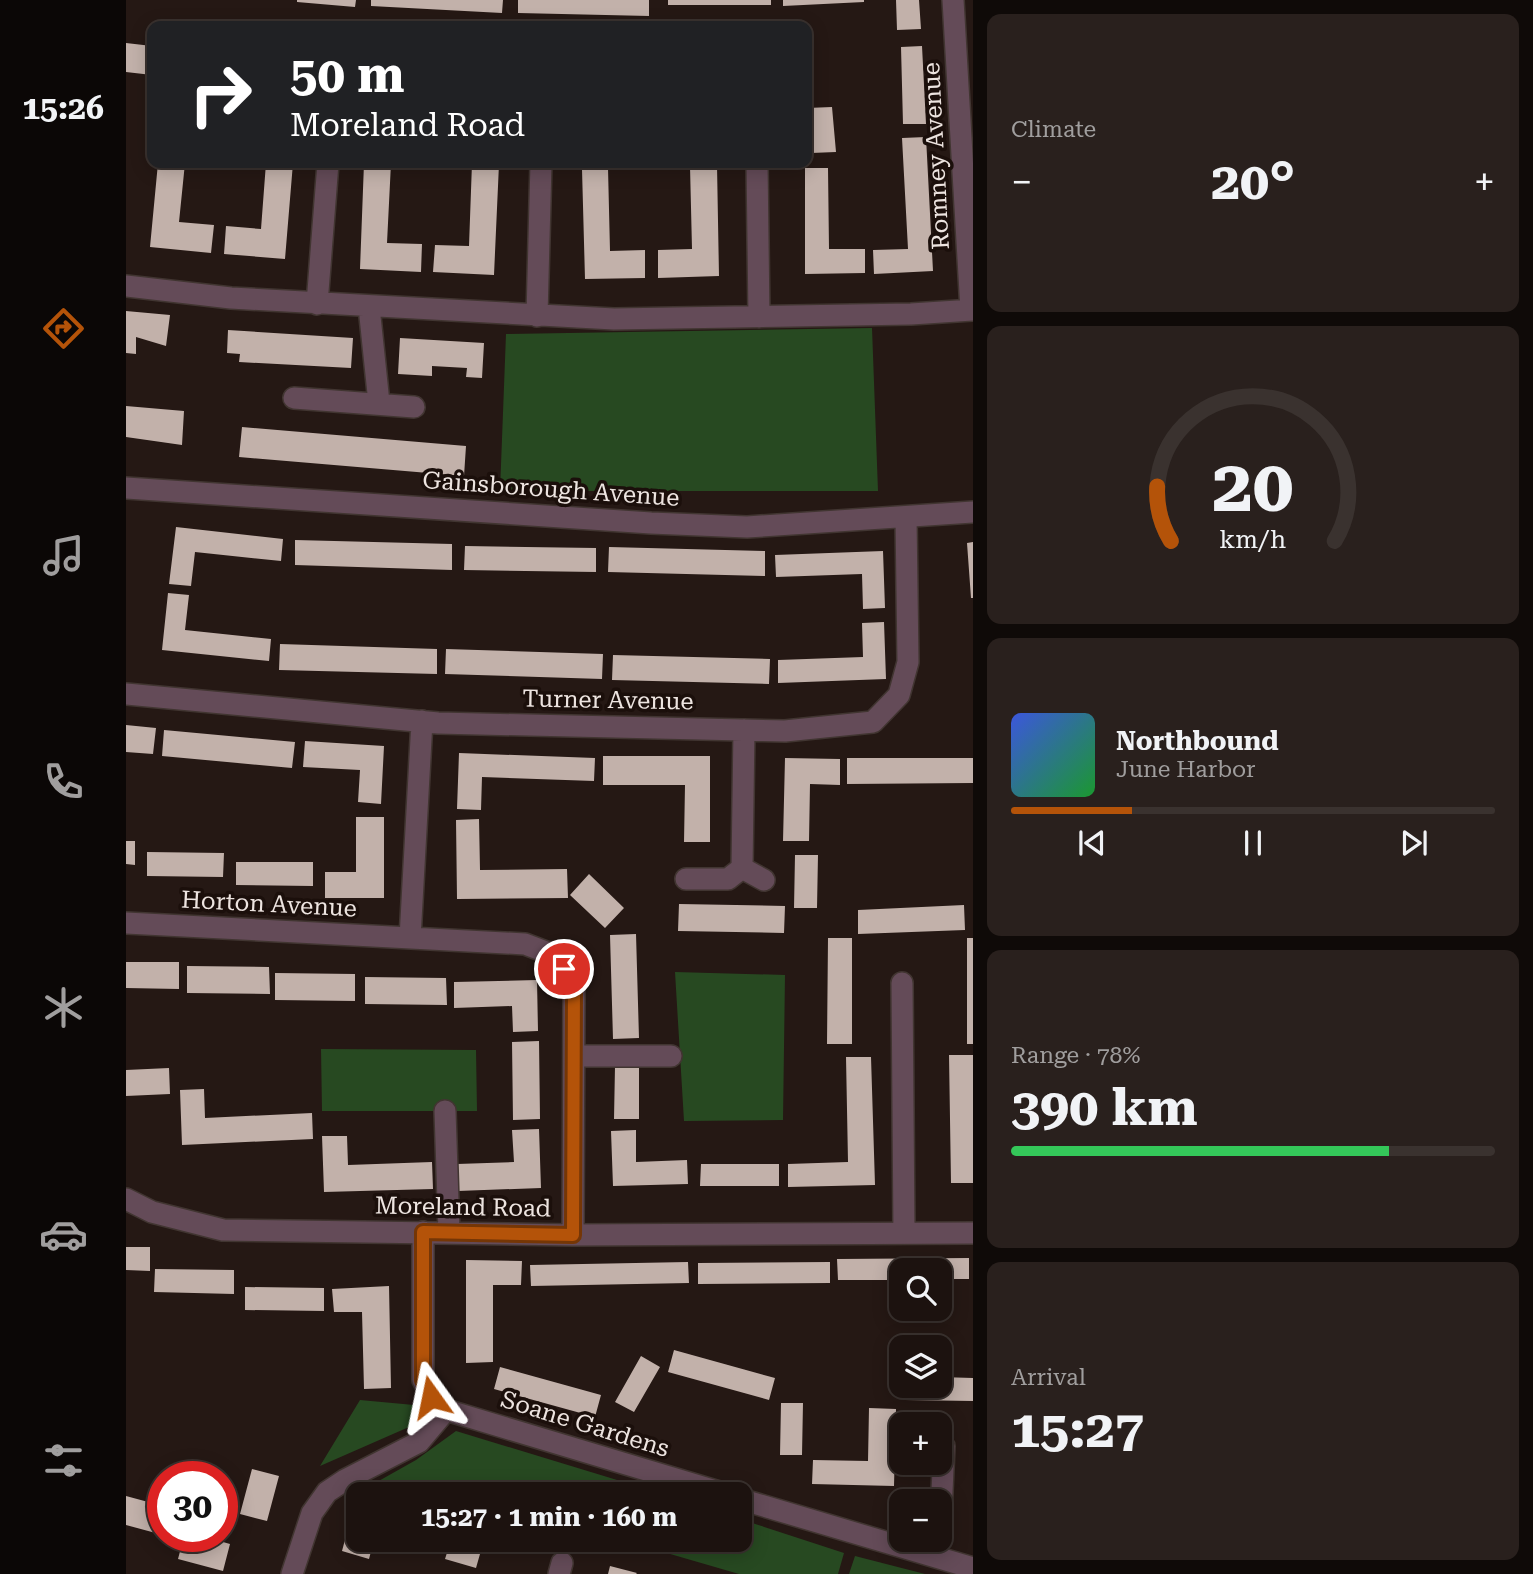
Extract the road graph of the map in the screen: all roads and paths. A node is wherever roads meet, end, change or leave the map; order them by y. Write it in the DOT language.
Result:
graph roads {
  1 [pos="953,0"];
  2 [pos="328,168"];
  3 [pos="541,168"];
  4 [pos="757,168"];
  5 [pos="126,286"];
  6 [pos="317,304"];
  7 [pos="369,307"];
  8 [pos="972,310"];
  9 [pos="537,316"];
  10 [pos="759,317"];
  11 [pos="294,398"];
  12 [pos="379,403"];
  13 [pos="414,407"];
  14 [pos="126,488"];
  15 [pos="973,512"];
  16 [pos="906,518"];
  17 [pos="126,694"];
  18 [pos="422,721"];
  19 [pos="744,730"];
  20 [pos="742,868"];
  21 [pos="686,879"];
  22 [pos="764,880"];
  23 [pos="126,923"];
  24 [pos="410,938"];
  25 [pos="902,984"];
  26 [pos="574,1056"];
  27 [pos="671,1056"];
  28 [pos="445,1111"];
  29 [pos="126,1199"];
  30 [pos="423,1232"];
  31 [pos="449,1233"];
  32 [pos="904,1233"];
  33 [pos="973,1233"];
  34 [pos="573,1235"];
  35 [pos="446,1410"];
  36 [pos="686,1482"];
  37 [pos="752,1502"];
  38 [pos="889,1534"];
  39 [pos="948,1552"];
  40 [pos="973,1569"];
  41 [pos="292,1574"];
  1 -- 8 [label="street, Romney Avenue"];
  2 -- 6 [label="street"];
  3 -- 9 [label="street"];
  4 -- 10 [label="street"];
  5 -- 6 [label="street"];
  6 -- 7 [label="street"];
  7 -- 9 [label="street"];
  7 -- 12 [label="street"];
  8 -- 10 [label="street"];
  9 -- 10 [label="street"];
  11 -- 12 [label="street"];
  12 -- 13 [label="street"];
  14 -- 16 [label="street, Gainsborough Avenue"];
  15 -- 16 [label="street, Gainsborough Avenue"];
  16 -- 19 [label="street, Turner Avenue"];
  17 -- 18 [label="street, Turner Avenue"];
  18 -- 19 [label="street, Turner Avenue"];
  18 -- 24 [label="street"];
  19 -- 20 [label="street"];
  20 -- 21 [label="street"];
  20 -- 22 [label="street"];
  23 -- 24 [label="street, Horton Avenue"];
  24 -- 26 [label="street, Horton Avenue"];
  25 -- 32 [label="street"];
  26 -- 27 [label="street"];
  26 -- 34 [label="street, Horton Avenue"];
  28 -- 31 [label="street"];
  29 -- 30 [label="street, Moreland Road"];
  30 -- 31 [label="street, Moreland Road"];
  30 -- 35 [label="street"];
  31 -- 34 [label="street, Moreland Road"];
  32 -- 33 [label="street, Moreland Road"];
  32 -- 34 [label="street, Moreland Road"];
  35 -- 36 [label="street, Soane Gardens"];
  35 -- 41 [label="street"];
  37 -- 38 [label="street"];
  39 -- 40 [label="street"];
}
